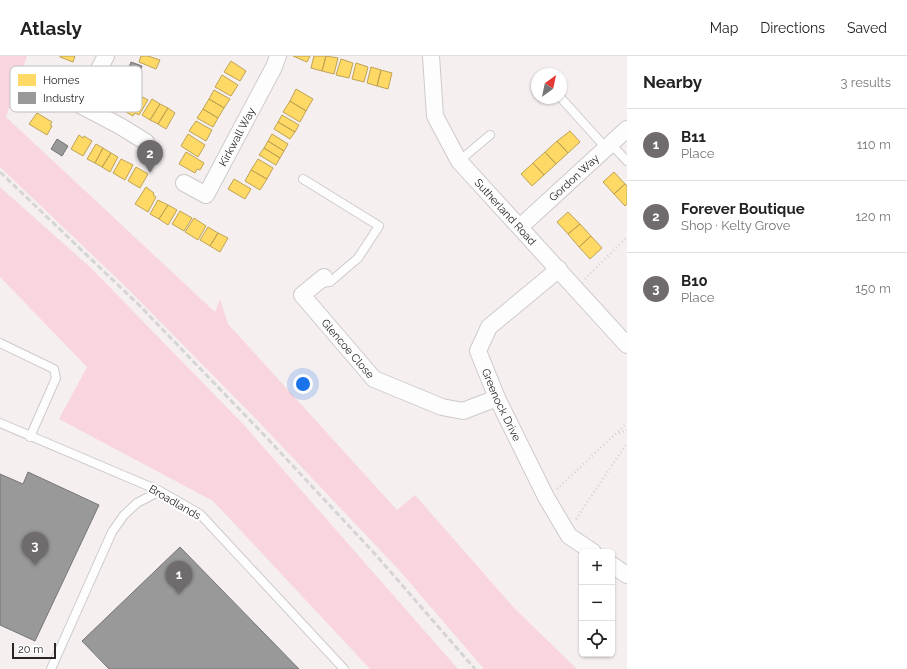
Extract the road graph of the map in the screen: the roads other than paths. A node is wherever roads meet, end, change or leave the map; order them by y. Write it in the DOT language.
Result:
graph roads {
  1 [pos="106,56"];
  2 [pos="278,56"];
  3 [pos="431,56"];
  4 [pos="101,66"];
  5 [pos="567,104"];
  6 [pos="93,112"];
  7 [pos="627,129"];
  8 [pos="490,135"];
  9 [pos="146,142"];
  10 [pos="608,146"];
  11 [pos="460,161"];
  12 [pos="627,161"];
  13 [pos="303,179"];
  14 [pos="184,183"];
  15 [pos="520,227"];
  16 [pos="559,269"];
  17 [pos="320,281"];
  18 [pos="0,342"];
  19 [pos="627,345"];
  20 [pos="497,398"];
  21 [pos="0,423"];
  22 [pos="30,437"];
  23 [pos="160,491"];
  24 [pos="588,549"];
  25 [pos="615,567"];
  26 [pos="627,575"];
  27 [pos="51,669"];
  28 [pos="344,669"];
  1 -- 4 [label="street"];
  2 -- 14 [label="street, Kirkwall Way"];
  3 -- 11 [label="street, Sutherland Road"];
  5 -- 10 [label="lane"];
  6 -- 9 [label="street"];
  7 -- 10 [label="street, Gordon Way"];
  8 -- 11 [label="lane"];
  10 -- 12 [label="lane"];
  10 -- 15 [label="street, Gordon Way"];
  11 -- 15 [label="street, Sutherland Road"];
  13 -- 17 [label="lane"];
  15 -- 16 [label="street, Sutherland Road"];
  16 -- 19 [label="street, Sutherland Road"];
  16 -- 20 [label="street, Greenock Drive"];
  17 -- 20 [label="street, Glencoe Close"];
  18 -- 22 [label="lane"];
  20 -- 24 [label="street, Greenock Drive"];
  21 -- 22 [label="lane, Broadlands"];
  22 -- 23 [label="lane, Broadlands"];
  23 -- 27 [label="lane"];
  23 -- 28 [label="lane, Broadlands"];
  25 -- 26 [label="street"];
}
